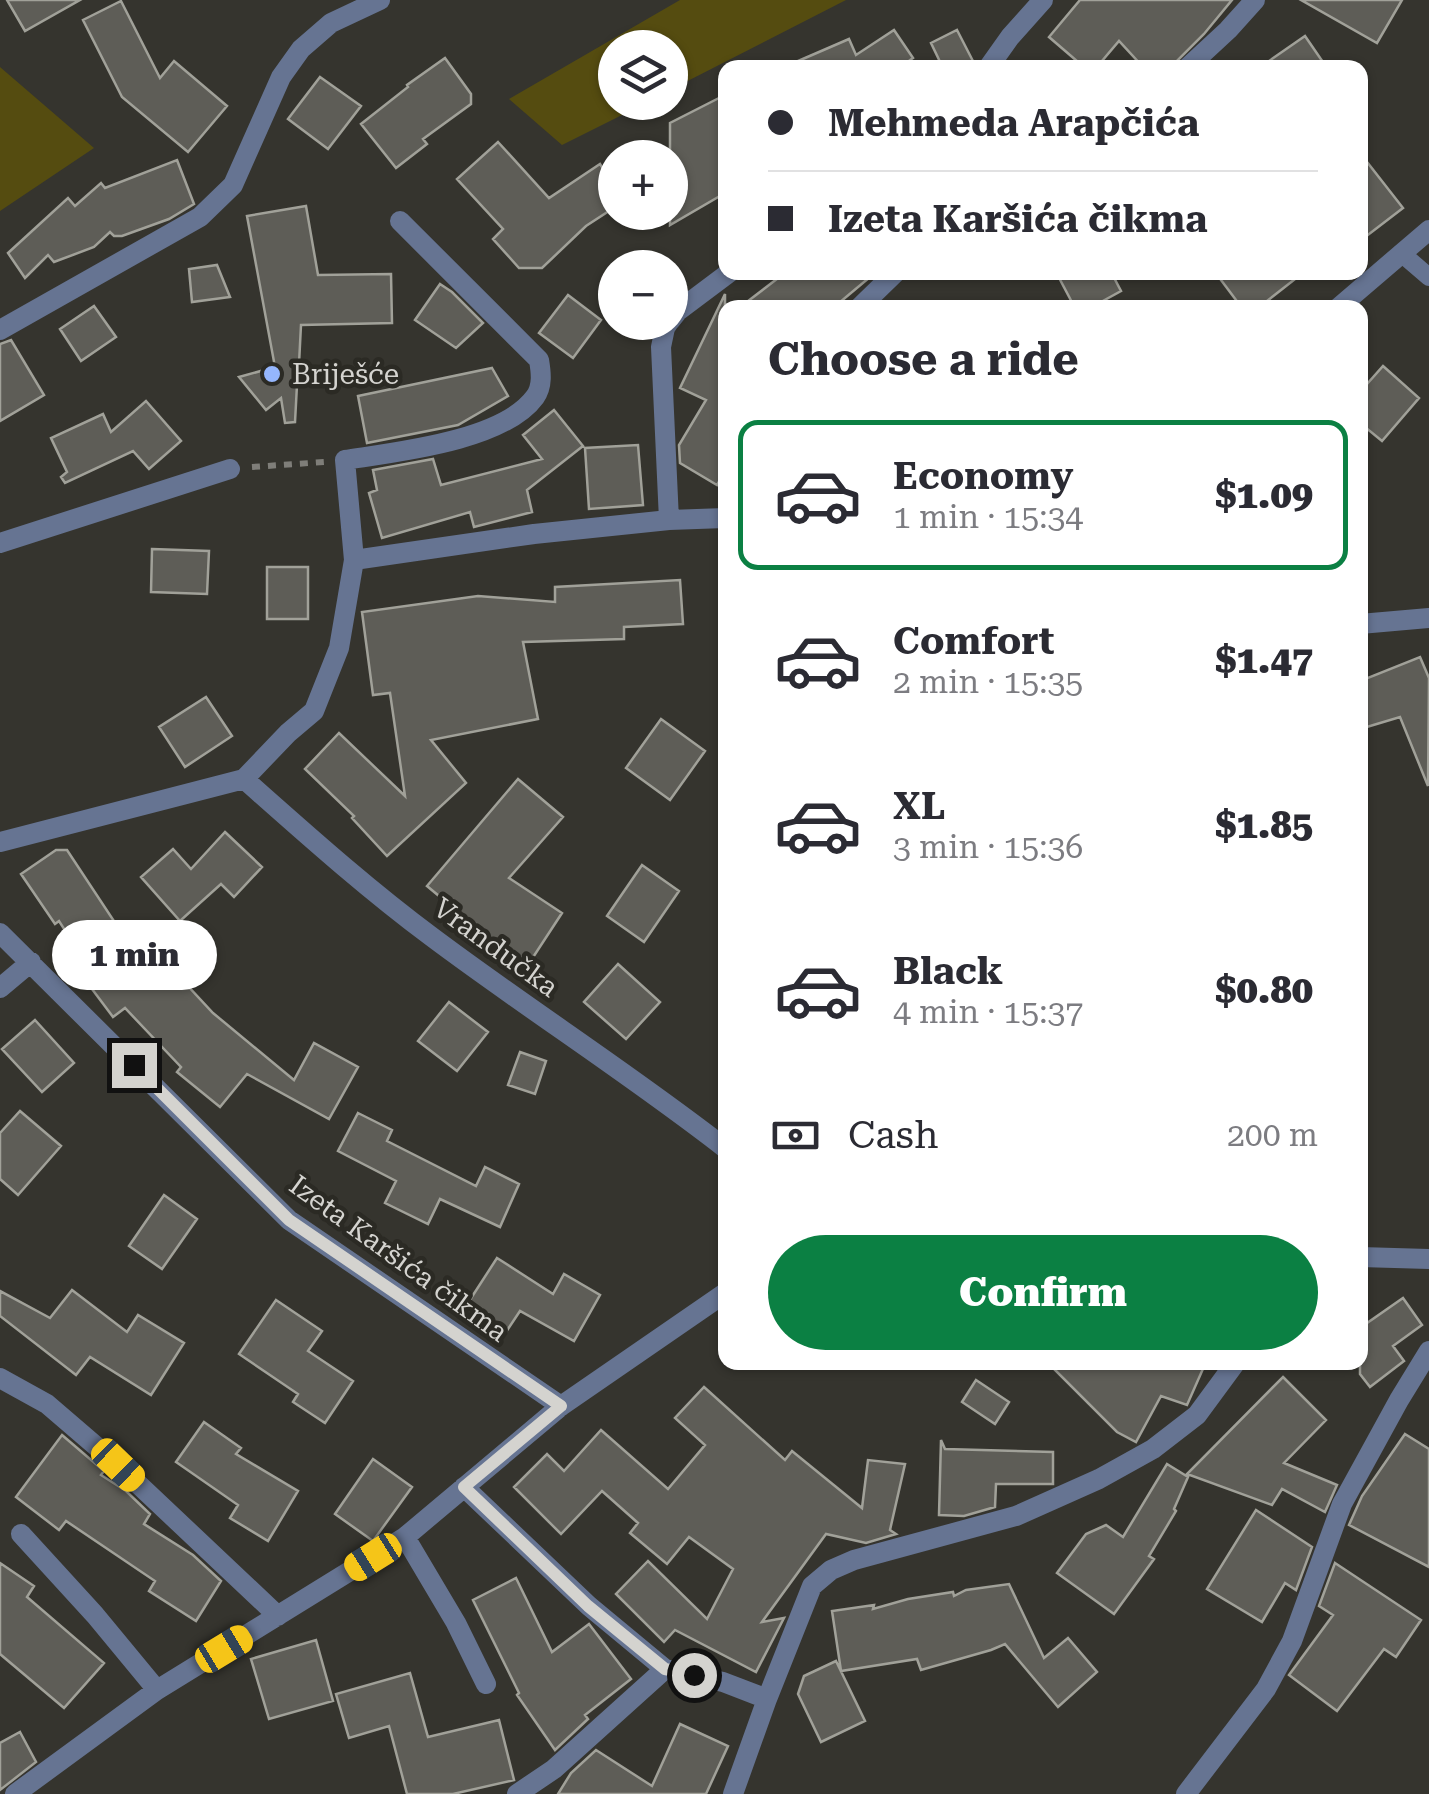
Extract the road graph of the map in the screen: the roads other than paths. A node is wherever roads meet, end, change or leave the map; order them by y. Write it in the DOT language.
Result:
graph roads {
  1 [pos="380,0"];
  2 [pos="1043,0"];
  3 [pos="1255,0"];
  4 [pos="994,60"];
  5 [pos="1195,60"];
  6 [pos="400,221"];
  7 [pos="1429,230"];
  8 [pos="1401,253"];
  9 [pos="1429,277"];
  10 [pos="719,280"];
  11 [pos="888,280"];
  12 [pos="867,300"];
  13 [pos="1347,300"];
  14 [pos="688,303"];
  15 [pos="0,330"];
  16 [pos="662,340"];
  17 [pos="230,469"];
  18 [pos="718,517"];
  19 [pos="670,520"];
  20 [pos="0,543"];
  21 [pos="354,560"];
  22 [pos="1429,618"];
  23 [pos="1368,623"];
  24 [pos="244,779"];
  25 [pos="0,842"];
  26 [pos="0,933"];
  27 [pos="31,962"];
  28 [pos="0,988"];
  29 [pos="718,1142"];
  30 [pos="1368,1257"];
  31 [pos="1429,1259"];
  32 [pos="718,1297"];
  33 [pos="1429,1351"];
  34 [pos="1230,1370"];
  35 [pos="0,1378"];
  36 [pos="561,1406"];
  37 [pos="464,1487"];
  38 [pos="21,1534"];
  39 [pos="405,1538"];
  40 [pos="278,1616"];
  41 [pos="665,1669"];
  42 [pos="486,1684"];
  43 [pos="157,1690"];
  44 [pos="766,1699"];
  45 [pos="40,1787"];
  46 [pos="15,1794"];
  47 [pos="517,1794"];
  48 [pos="733,1794"];
  49 [pos="1186,1794"];
  1 -- 15 [label="street"];
  2 -- 4 [label="street"];
  3 -- 5 [label="street"];
  6 -- 21 [label="street"];
  7 -- 8 [label="street"];
  8 -- 9 [label="lane"];
  8 -- 13 [label="street"];
  10 -- 14 [label="street"];
  11 -- 12 [label="street"];
  16 -- 19 [label="street"];
  17 -- 20 [label="street"];
  18 -- 19 [label="street"];
  19 -- 21 [label="street"];
  21 -- 24 [label="street"];
  22 -- 23 [label="street"];
  24 -- 25 [label="street"];
  24 -- 29 [label="street, Vrandučka"];
  26 -- 27 [label="street, Izeta Karšića čikma"];
  27 -- 28 [label="street"];
  27 -- 36 [label="street, Izeta Karšića čikma"];
  30 -- 31 [label="street"];
  32 -- 36 [label="street"];
  33 -- 49 [label="street"];
  34 -- 44 [label="street"];
  35 -- 40 [label="street"];
  36 -- 37 [label="street"];
  37 -- 39 [label="street"];
  37 -- 41 [label="street"];
  38 -- 43 [label="street"];
  39 -- 40 [label="street"];
  39 -- 42 [label="street"];
  40 -- 43 [label="street"];
  41 -- 44 [label="street"];
  41 -- 47 [label="street"];
  43 -- 45 [label="street"];
  44 -- 48 [label="street"];
  45 -- 46 [label="street"];
}
